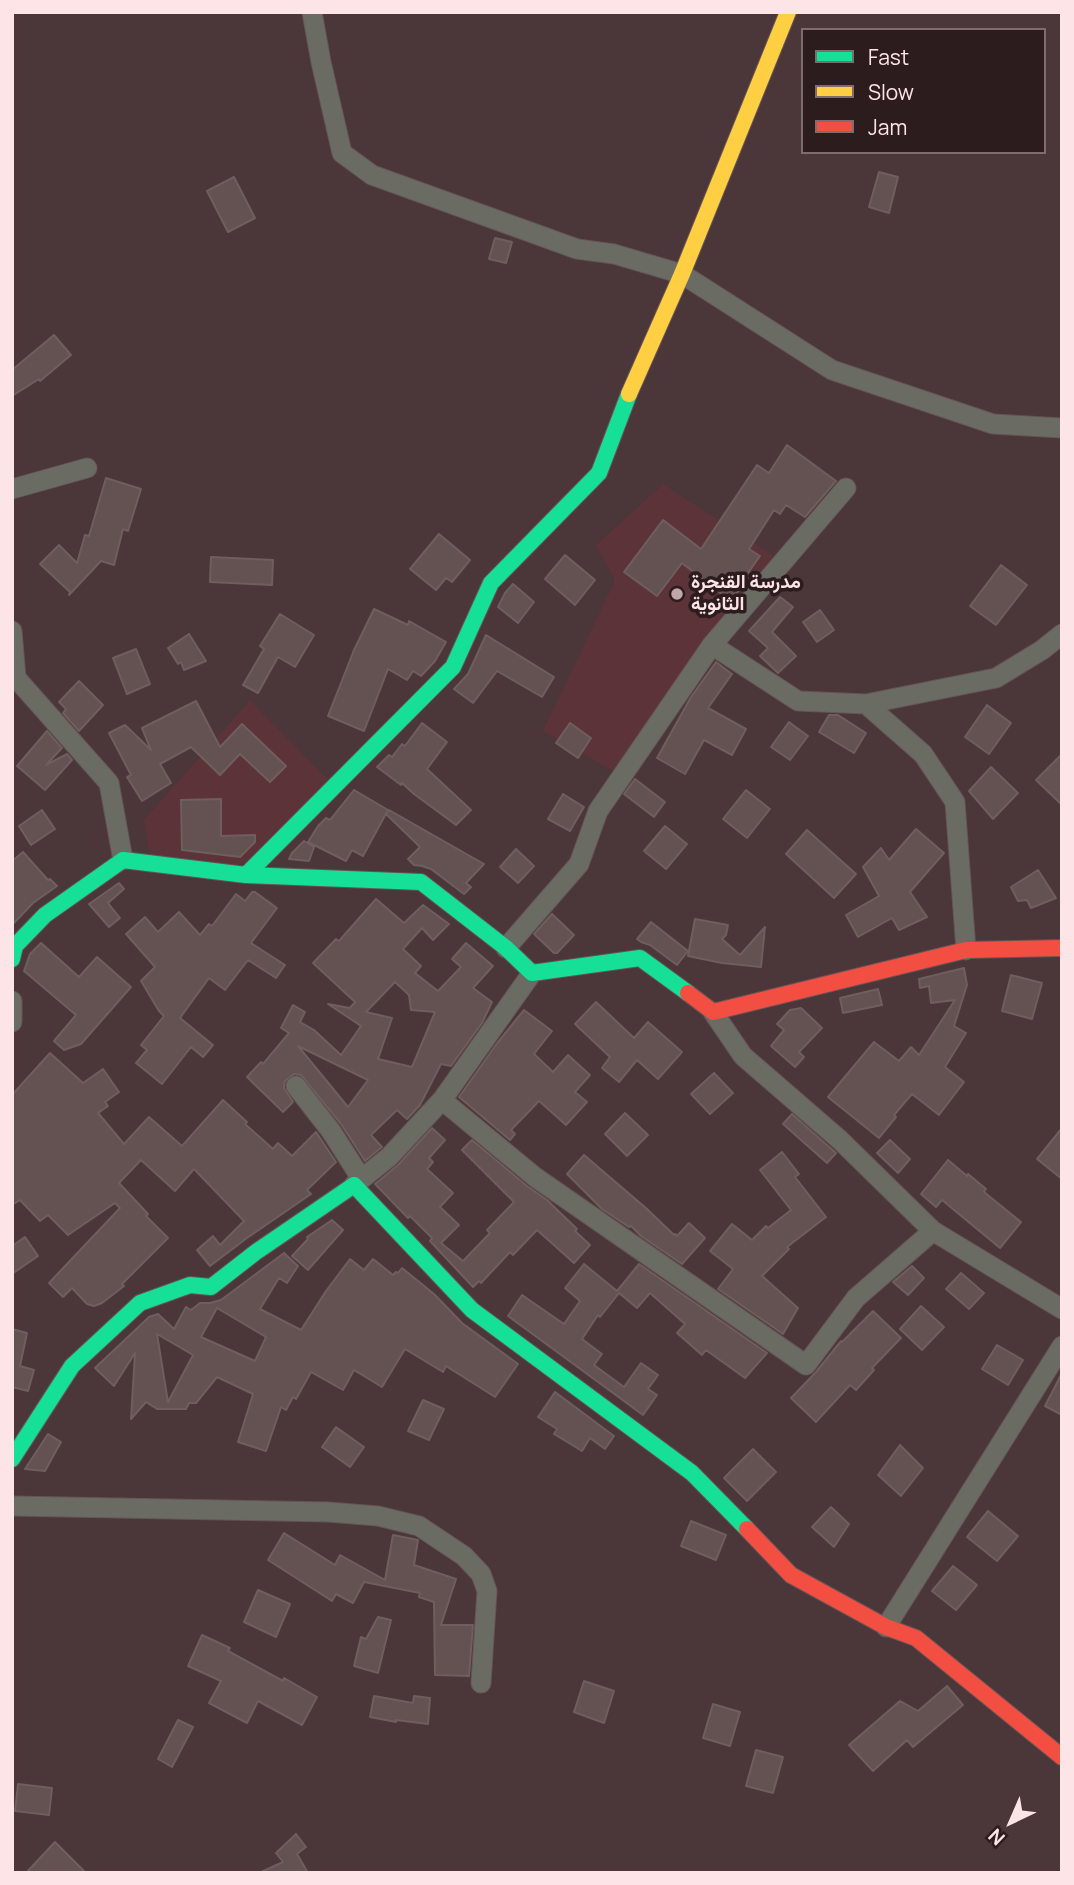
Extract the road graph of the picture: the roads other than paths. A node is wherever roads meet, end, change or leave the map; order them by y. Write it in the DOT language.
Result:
graph roads {
  1 [pos="312,12"];
  2 [pos="788,12"];
  3 [pos="682,274"];
  4 [pos="1062,428"];
  5 [pos="87,468"];
  6 [pos="846,488"];
  7 [pos="12,489"];
  8 [pos="12,631"];
  9 [pos="1062,634"];
  10 [pos="712,645"];
  11 [pos="866,704"];
  12 [pos="123,860"];
  13 [pos="246,874"];
  14 [pos="506,948"];
  15 [pos="1062,948"];
  16 [pos="966,950"];
  17 [pos="12,959"];
  18 [pos="532,973"];
  19 [pos="12,1001"];
  20 [pos="713,1012"];
  21 [pos="12,1022"];
  22 [pos="296,1086"];
  23 [pos="442,1100"];
  24 [pos="358,1182"];
  25 [pos="933,1231"];
  26 [pos="1062,1309"];
  27 [pos="1062,1346"];
  28 [pos="12,1459"];
  29 [pos="12,1506"];
  30 [pos="886,1627"];
  31 [pos="481,1683"];
  32 [pos="1062,1758"];
  1 -- 3 [label="street"];
  2 -- 3 [label="street"];
  3 -- 4 [label="street"];
  3 -- 13 [label="street"];
  5 -- 7 [label="street"];
  6 -- 10 [label="street"];
  8 -- 12 [label="street"];
  9 -- 11 [label="street"];
  10 -- 11 [label="street"];
  10 -- 14 [label="street"];
  11 -- 16 [label="street"];
  12 -- 13 [label="street"];
  12 -- 17 [label="street"];
  13 -- 14 [label="street"];
  14 -- 18 [label="street"];
  15 -- 16 [label="street"];
  16 -- 20 [label="street"];
  18 -- 20 [label="street"];
  18 -- 23 [label="street"];
  19 -- 21 [label="street"];
  20 -- 25 [label="street"];
  22 -- 24 [label="street"];
  23 -- 24 [label="street"];
  23 -- 25 [label="street"];
  24 -- 28 [label="street"];
  24 -- 30 [label="street"];
  25 -- 26 [label="street"];
  27 -- 30 [label="street"];
  29 -- 31 [label="street"];
  30 -- 32 [label="street"];
}
